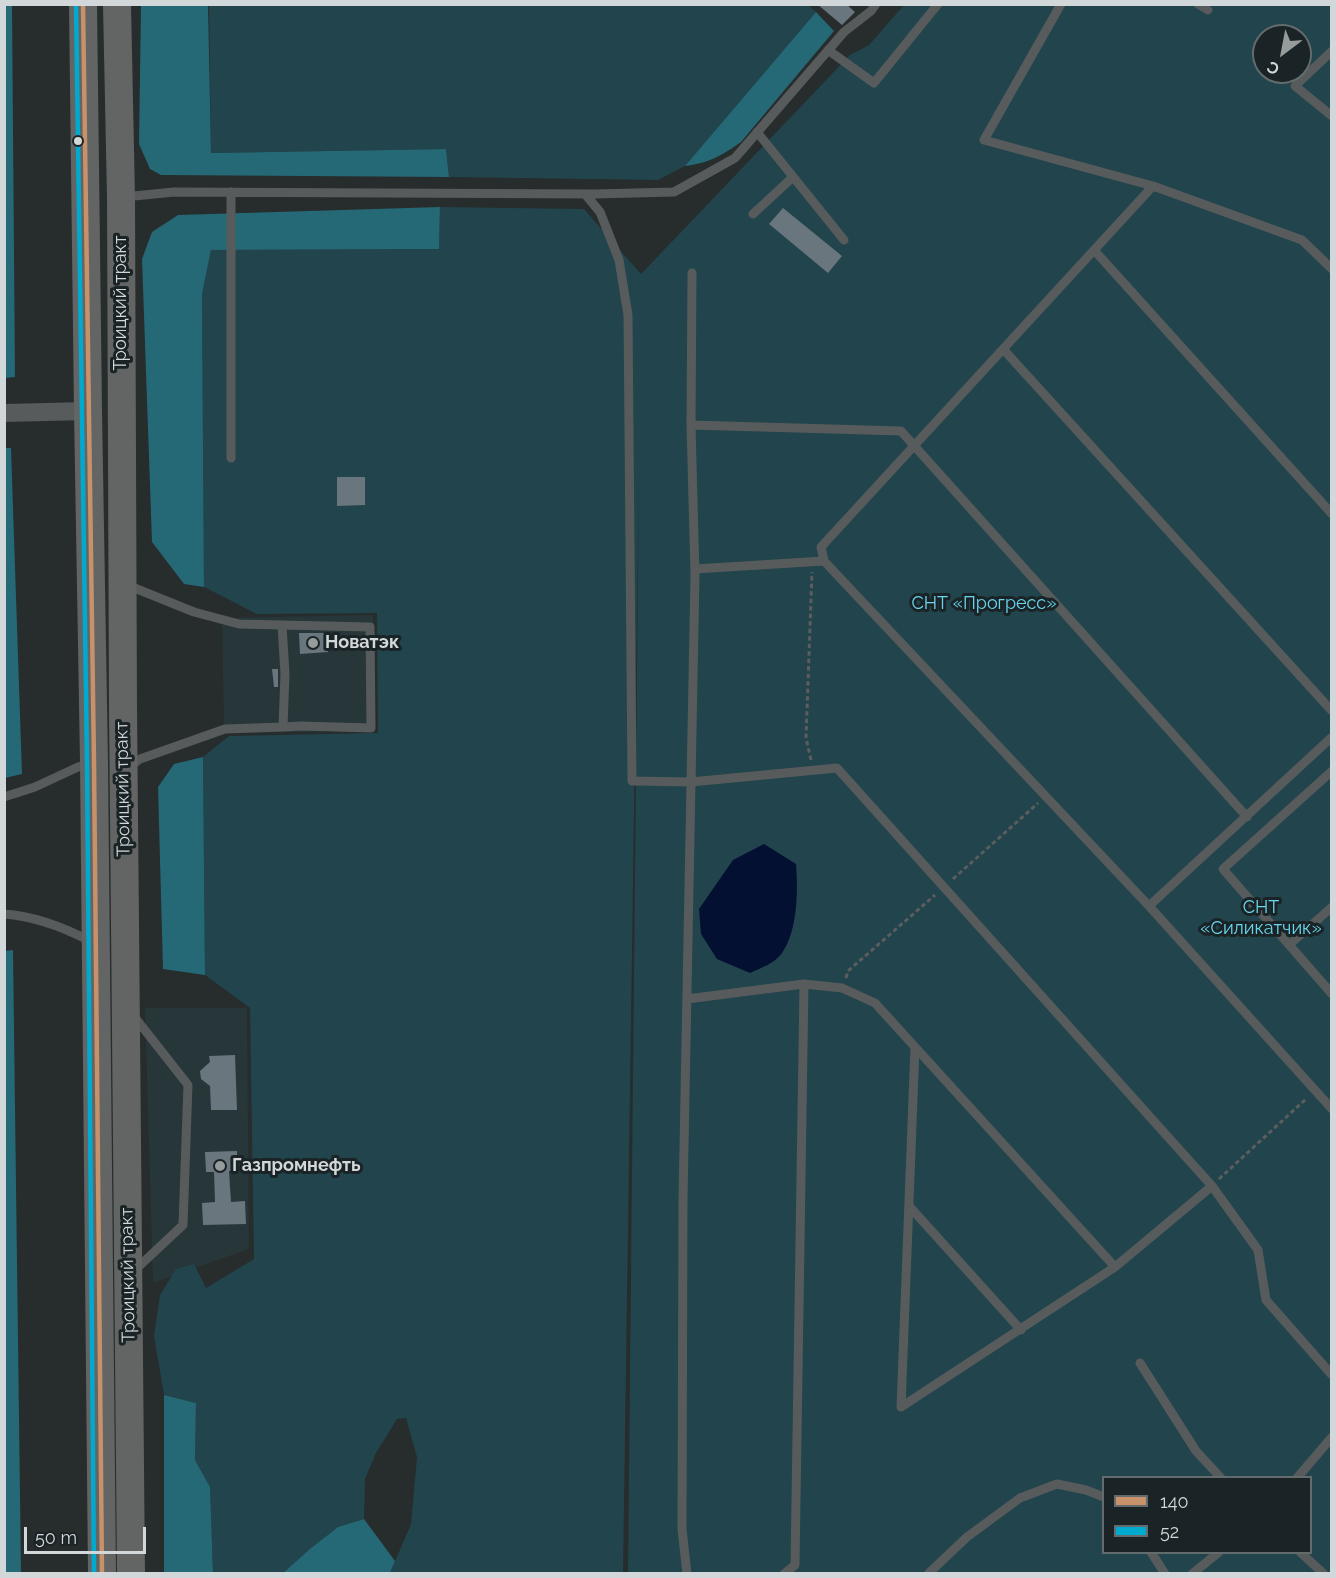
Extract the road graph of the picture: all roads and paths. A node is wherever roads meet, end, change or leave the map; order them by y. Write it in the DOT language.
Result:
graph roads {
  1 [pos="83,4"];
  2 [pos="117,4"];
  3 [pos="876,4"];
  4 [pos="939,4"];
  5 [pos="1061,4"];
  6 [pos="1198,4"];
  7 [pos="1208,10"];
  8 [pos="828,50"];
  9 [pos="1332,51"];
  10 [pos="1332,116"];
  11 [pos="758,132"];
  12 [pos="793,177"];
  13 [pos="1153,186"];
  14 [pos="231,192"];
  15 [pos="585,194"];
  16 [pos="121,198"];
  17 [pos="753,214"];
  18 [pos="844,240"];
  19 [pos="1094,250"];
  20 [pos="1332,269"];
  21 [pos="692,273"];
  22 [pos="1003,349"];
  23 [pos="88,411"];
  24 [pos="4,413"];
  25 [pos="691,425"];
  26 [pos="913,446"];
  27 [pos="231,458"];
  28 [pos="1332,514"];
  29 [pos="824,561"];
  30 [pos="813,562"];
  31 [pos="695,569"];
  32 [pos="122,583"];
  33 [pos="282,625"];
  34 [pos="1332,711"];
  35 [pos="283,727"];
  36 [pos="1332,737"];
  37 [pos="94,762"];
  38 [pos="814,770"];
  39 [pos="123,771"];
  40 [pos="1332,771"];
  41 [pos="691,782"];
  42 [pos="4,797"];
  43 [pos="1247,817"];
  44 [pos="1149,906"];
  45 [pos="1332,907"];
  46 [pos="4,914"];
  47 [pos="95,943"];
  48 [pos="1288,945"];
  49 [pos="804,984"];
  50 [pos="1332,994"];
  51 [pos="687,999"];
  52 [pos="126,1005"];
  53 [pos="915,1047"];
  54 [pos="1315,1090"];
  55 [pos="1332,1109"];
  56 [pos="1212,1186"];
  57 [pos="909,1206"];
  58 [pos="1115,1267"];
  59 [pos="128,1276"];
  60 [pos="1021,1330"];
  61 [pos="1140,1363"];
  62 [pos="1332,1375"];
  63 [pos="1332,1437"];
  64 [pos="1219,1476"];
  65 [pos="1299,1476"];
  66 [pos="1102,1496"];
  67 [pos="1152,1554"];
  68 [pos="1217,1554"];
  69 [pos="1302,1554"];
  70 [pos="102,1574"];
  71 [pos="131,1574"];
  72 [pos="687,1574"];
  73 [pos="784,1574"];
  74 [pos="928,1574"];
  75 [pos="1165,1574"];
  76 [pos="1192,1574"];
  77 [pos="1324,1574"];
  1 -- 23 [label="main road, Троицкий тракт"];
  2 -- 16 [label="main road, Троицкий тракт"];
  3 -- 8 [label="lane"];
  4 -- 8 [label="lane"];
  5 -- 13 [label="lane"];
  6 -- 7 [label="lane"];
  8 -- 11 [label="lane"];
  9 -- 10 [label="lane"];
  11 -- 12 [label="lane"];
  11 -- 15 [label="lane"];
  12 -- 17 [label="lane"];
  12 -- 18 [label="lane"];
  13 -- 19 [label="lane"];
  13 -- 20 [label="lane"];
  14 -- 15 [label="lane"];
  14 -- 16 [label="lane"];
  14 -- 27 [label="lane"];
  15 -- 41 [label="lane"];
  16 -- 32 [label="main road, Троицкий тракт"];
  19 -- 22 [label="lane"];
  19 -- 28 [label="lane"];
  21 -- 25 [label="lane"];
  22 -- 26 [label="lane"];
  22 -- 34 [label="lane"];
  23 -- 24 [label="street"];
  23 -- 37 [label="main road, Троицкий тракт"];
  25 -- 26 [label="lane"];
  25 -- 31 [label="lane"];
  26 -- 29 [label="lane"];
  26 -- 43 [label="lane"];
  29 -- 30 [label="lane"];
  29 -- 44 [label="lane"];
  30 -- 31 [label="lane"];
  30 -- 38 [label="path"];
  31 -- 41 [label="lane"];
  32 -- 33 [label="lane"];
  32 -- 39 [label="main road, Троицкий тракт"];
  33 -- 35 [label="lane"];
  33 -- 35 [label="lane"];
  35 -- 39 [label="lane"];
  36 -- 43 [label="lane"];
  37 -- 42 [label="lane"];
  37 -- 47 [label="main road, Троицкий тракт"];
  38 -- 41 [label="lane"];
  38 -- 56 [label="lane"];
  39 -- 52 [label="main road, Троицкий тракт"];
  40 -- 48 [label="lane"];
  41 -- 51 [label="lane"];
  43 -- 44 [label="lane"];
  44 -- 54 [label="lane"];
  45 -- 48 [label="lane"];
  46 -- 47 [label="lane"];
  47 -- 70 [label="main road, Троицкий тракт"];
  48 -- 50 [label="lane"];
  49 -- 51 [label="lane"];
  49 -- 53 [label="lane"];
  49 -- 73 [label="lane"];
  51 -- 72 [label="lane"];
  52 -- 59 [label="main road, Троицкий тракт"];
  52 -- 59 [label="lane"];
  53 -- 57 [label="lane"];
  53 -- 58 [label="lane"];
  54 -- 55 [label="lane"];
  54 -- 56 [label="path"];
  56 -- 58 [label="lane"];
  56 -- 62 [label="lane"];
  57 -- 60 [label="lane"];
  57 -- 60 [label="lane"];
  58 -- 60 [label="lane"];
  59 -- 71 [label="main road, Троицкий тракт"];
  61 -- 64 [label="lane"];
  63 -- 65 [label="lane"];
  66 -- 74 [label="lane"];
  67 -- 75 [label="lane"];
  68 -- 76 [label="lane"];
  69 -- 77 [label="lane"];
}
